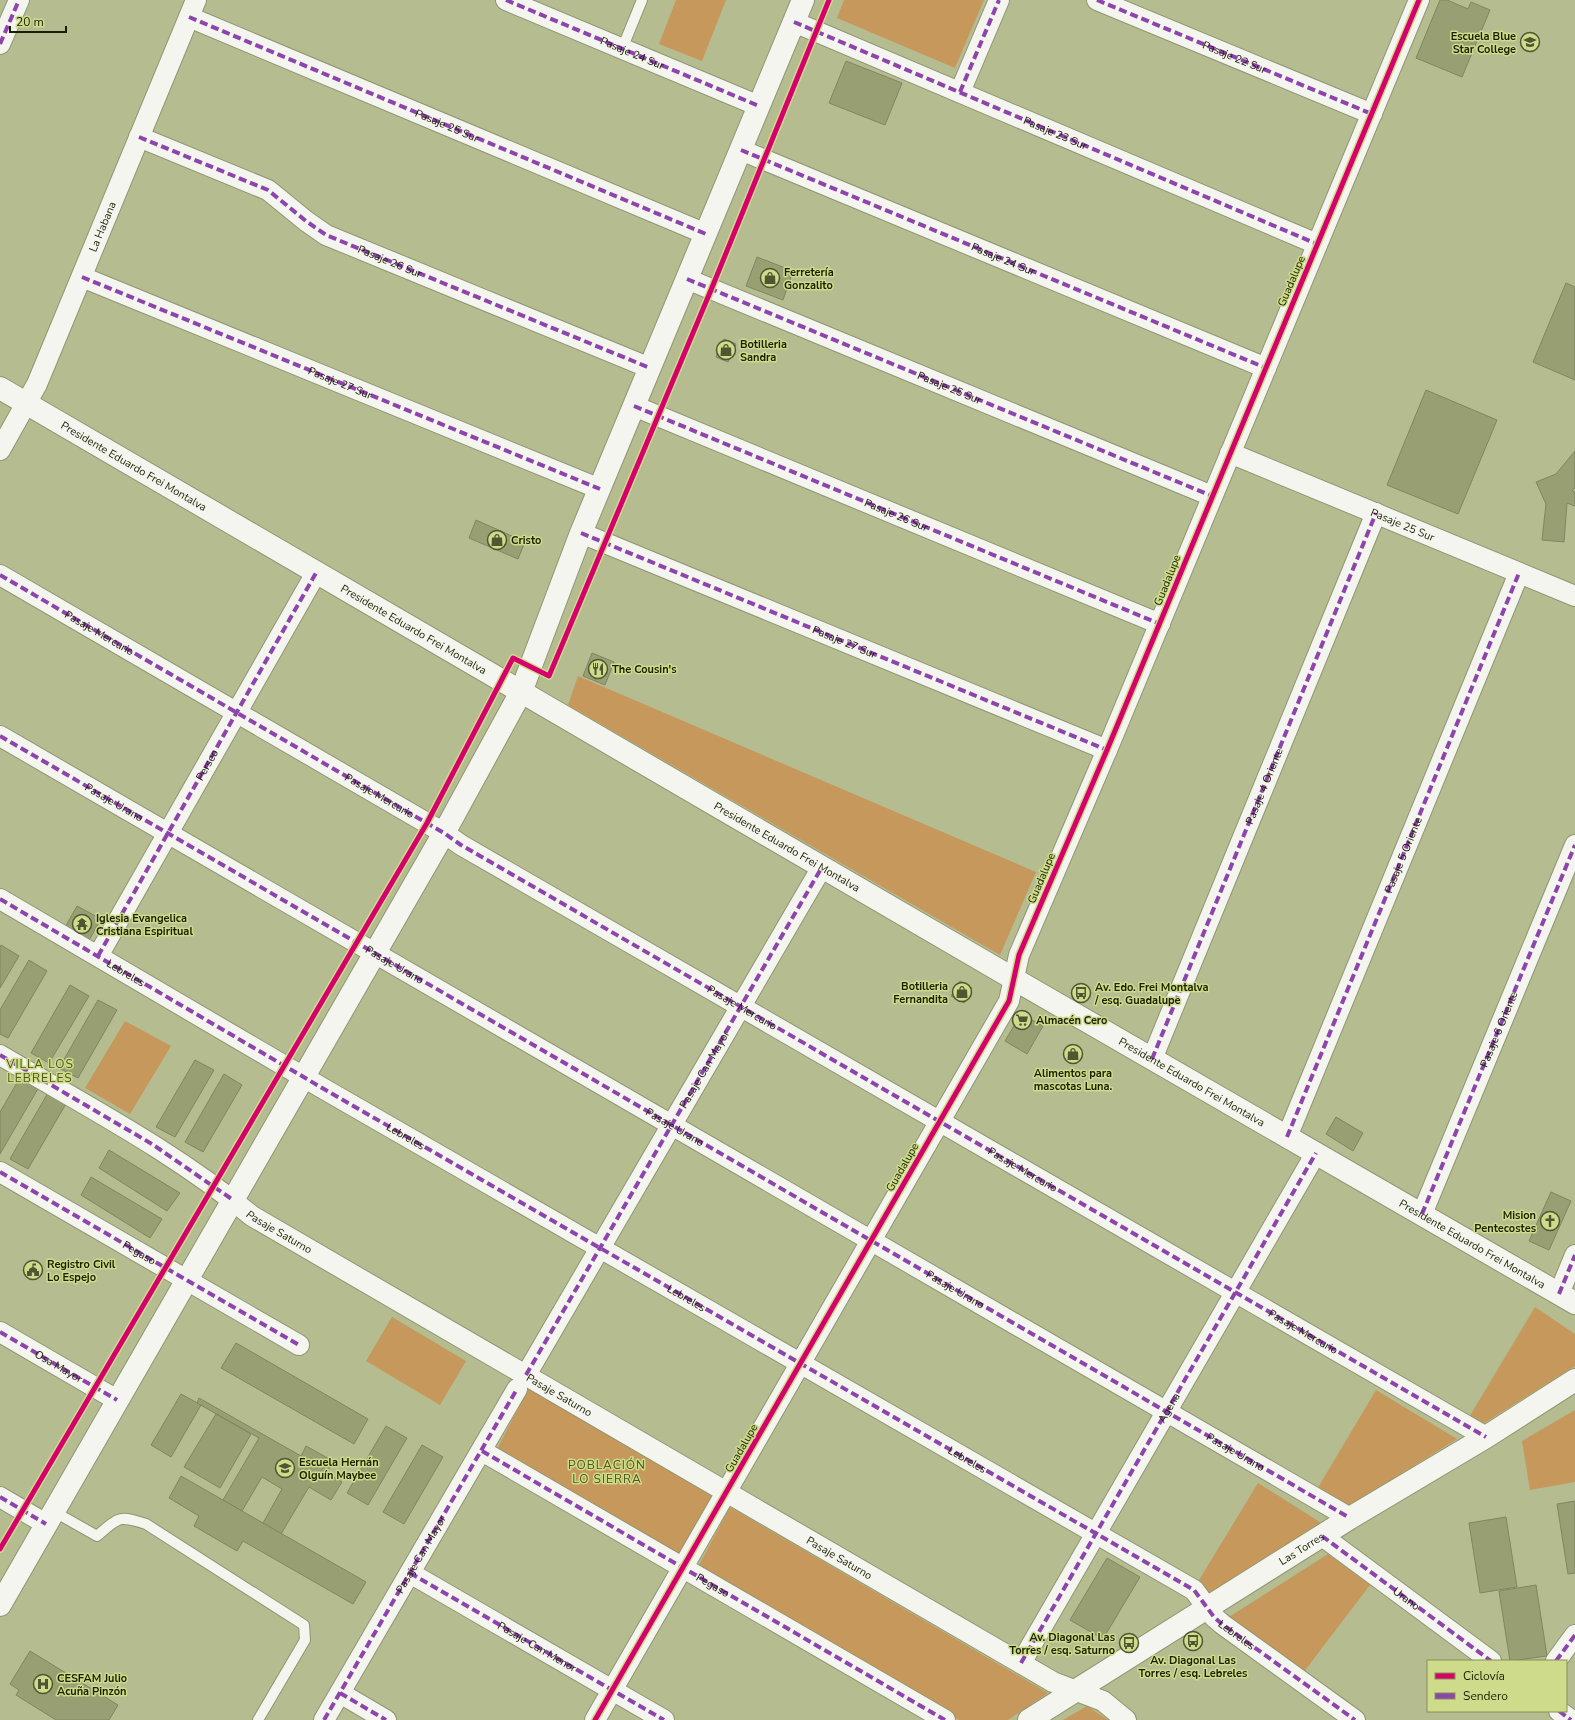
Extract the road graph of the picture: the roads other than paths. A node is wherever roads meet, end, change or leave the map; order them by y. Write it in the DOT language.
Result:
graph roads {
  1 [pos="19,0"];
  2 [pos="506,0"];
  3 [pos="642,0"];
  4 [pos="803,0"];
  5 [pos="999,0"];
  6 [pos="1097,0"];
  7 [pos="1419,0"];
  8 [pos="193,8"];
  9 [pos="794,22"];
  10 [pos="0,44"];
  11 [pos="622,49"];
  12 [pos="960,92"];
  13 [pos="759,106"];
  14 [pos="1372,114"];
  15 [pos="139,137"];
  16 [pos="741,150"];
  17 [pos="706,234"];
  18 [pos="1317,244"];
  19 [pos="82,277"];
  20 [pos="687,279"];
  21 [pos="650,368"];
  22 [pos="1266,368"];
  23 [pos="0,388"];
  24 [pos="26,405"];
  25 [pos="634,406"];
  26 [pos="0,450"];
  27 [pos="1230,453"];
  28 [pos="600,489"];
  29 [pos="1212,496"];
  30 [pos="1376,514"];
  31 [pos="581,533"];
  32 [pos="316,573"];
  33 [pos="1519,573"];
  34 [pos="0,575"];
  35 [pos="1575,596"];
  36 [pos="1160,624"];
  37 [pos="521,692"];
  38 [pos="237,712"];
  39 [pos="0,736"];
  40 [pos="1107,750"];
  41 [pos="168,833"];
  42 [pos="444,833"];
  43 [pos="1575,845"];
  44 [pos="822,867"];
  45 [pos="0,899"];
  46 [pos="376,953"];
  47 [pos="98,956"];
  48 [pos="1014,979"];
  49 [pos="742,1006"];
  50 [pos="0,1055"];
  51 [pos="1152,1059"];
  52 [pos="304,1076"];
  53 [pos="940,1121"];
  54 [pos="672,1125"];
  55 [pos="1287,1136"];
  56 [pos="1316,1153"];
  57 [pos="0,1172"];
  58 [pos="234,1200"];
  59 [pos="1422,1214"];
  60 [pos="872,1240"];
  61 [pos="600,1248"];
  62 [pos="1575,1254"];
  63 [pos="187,1280"];
  64 [pos="1235,1292"];
  65 [pos="1567,1298"];
  66 [pos="0,1332"];
  67 [pos="299,1345"];
  68 [pos="801,1364"];
  69 [pos="1575,1380"];
  70 [pos="522,1382"];
  71 [pos="117,1400"];
  72 [pos="1166,1411"];
  73 [pos="1486,1437"];
  74 [pos="482,1451"];
  75 [pos="727,1492"];
  76 [pos="0,1497"];
  77 [pos="49,1518"];
  78 [pos="1350,1518"];
  79 [pos="1095,1535"];
  80 [pos="1322,1536"];
  81 [pos="684,1568"];
  82 [pos="410,1573"];
  83 [pos="0,1605"];
  84 [pos="1208,1607"];
  85 [pos="1575,1635"];
  86 [pos="1490,1660"];
  87 [pos="1557,1660"];
  88 [pos="1021,1663"];
  89 [pos="612,1690"];
  90 [pos="1076,1690"];
  91 [pos="340,1693"];
  92 [pos="1560,1712"];
  93 [pos="258,1720"];
  94 [pos="324,1720"];
  95 [pos="386,1720"];
  96 [pos="595,1720"];
  97 [pos="664,1720"];
  98 [pos="944,1720"];
  99 [pos="1030,1720"];
  100 [pos="1126,1720"];
  101 [pos="1355,1720"];
  102 [pos="1571,1720"];
  1 -- 10 [label="street"];
  2 -- 11 [label="street, Pasaje 24 Sur"];
  3 -- 11 [label="lane"];
  4 -- 9 [label="street"];
  5 -- 12 [label="street"];
  6 -- 14 [label="street, Pasaje 22 Sur"];
  7 -- 14 [label="street, Guadalupe"];
  8 -- 15 [label="street, La Habana"];
  8 -- 17 [label="street, Pasaje 25 Sur"];
  9 -- 12 [label="street, Pasaje 23 Sur"];
  9 -- 13 [label="street"];
  11 -- 13 [label="street, Pasaje 24 Sur"];
  12 -- 18 [label="street, Pasaje 23 Sur"];
  13 -- 16 [label="street"];
  14 -- 18 [label="street, Guadalupe"];
  15 -- 19 [label="street, La Habana"];
  15 -- 21 [label="street, Pasaje 26 Sur"];
  16 -- 17 [label="street"];
  16 -- 22 [label="street, Pasaje 24 Sur"];
  17 -- 20 [label="street"];
  18 -- 22 [label="street, Guadalupe"];
  19 -- 24 [label="street, La Habana"];
  19 -- 28 [label="street, Pasaje 27 Sur"];
  20 -- 21 [label="street"];
  20 -- 29 [label="street, Pasaje 25 Sur"];
  21 -- 25 [label="street"];
  22 -- 27 [label="street, Guadalupe"];
  23 -- 24 [label="street, Presidente Eduardo Frei Montalva"];
  24 -- 26 [label="street, La Habana"];
  24 -- 32 [label="street, Presidente Eduardo Frei Montalva"];
  25 -- 28 [label="street"];
  25 -- 36 [label="street, Pasaje 26 Sur"];
  27 -- 29 [label="street, Guadalupe"];
  27 -- 30 [label="street, Pasaje 25 Sur"];
  28 -- 31 [label="street"];
  29 -- 36 [label="street, Guadalupe"];
  30 -- 33 [label="street, Pasaje 25 Sur"];
  30 -- 51 [label="street, Pasaje 4 Oriente"];
  31 -- 37 [label="street"];
  31 -- 40 [label="street, Pasaje 27 Sur"];
  32 -- 37 [label="street, Presidente Eduardo Frei Montalva"];
  32 -- 38 [label="street, Perseo"];
  33 -- 35 [label="street, Pasaje 25 Sur"];
  33 -- 55 [label="street, Pasaje 5 Oriente"];
  34 -- 38 [label="street, Pasaje Mercurio"];
  36 -- 40 [label="street, Guadalupe"];
  37 -- 42 [label="street"];
  37 -- 44 [label="street, Presidente Eduardo Frei Montalva"];
  38 -- 41 [label="street, Perseo"];
  38 -- 42 [label="street, Pasaje Mercurio"];
  39 -- 41 [label="street, Pasaje Urano"];
  40 -- 48 [label="street, Guadalupe"];
  41 -- 46 [label="street, Pasaje Urano"];
  41 -- 47 [label="street, Perseo"];
  42 -- 46 [label="street"];
  42 -- 49 [label="street, Pasaje Mercurio"];
  43 -- 59 [label="street, Pasaje 6 Oriente"];
  44 -- 48 [label="street, Presidente Eduardo Frei Montalva"];
  44 -- 49 [label="street, Pasaje Can Mayor"];
  45 -- 47 [label="street, Lebreles"];
  46 -- 52 [label="street"];
  46 -- 54 [label="street, Pasaje Urano"];
  47 -- 52 [label="street, Lebreles"];
  48 -- 51 [label="street, Presidente Eduardo Frei Montalva"];
  48 -- 53 [label="street, Guadalupe"];
  49 -- 53 [label="street, Pasaje Mercurio"];
  49 -- 54 [label="street, Pasaje Can Mayor"];
  50 -- 58 [label="street, Pasaje Saturno"];
  51 -- 55 [label="street, Presidente Eduardo Frei Montalva"];
  52 -- 58 [label="street"];
  52 -- 61 [label="street, Lebreles"];
  53 -- 60 [label="street, Guadalupe"];
  53 -- 64 [label="street, Pasaje Mercurio"];
  54 -- 60 [label="street, Pasaje Urano"];
  54 -- 61 [label="street, Pasaje Can Mayor"];
  55 -- 56 [label="street, Presidente Eduardo Frei Montalva"];
  56 -- 59 [label="street, Presidente Eduardo Frei Montalva"];
  56 -- 64 [label="street, Agena"];
  57 -- 63 [label="street, Pegaso"];
  58 -- 63 [label="street"];
  58 -- 70 [label="street, Pasaje Saturno"];
  59 -- 65 [label="street, Presidente Eduardo Frei Montalva"];
  60 -- 68 [label="street, Guadalupe"];
  60 -- 72 [label="street, Pasaje Urano"];
  61 -- 68 [label="street, Lebreles"];
  61 -- 70 [label="street, Pasaje Can Mayor"];
  62 -- 65 [label="street"];
  63 -- 67 [label="street, Pegaso"];
  63 -- 71 [label="street"];
  64 -- 72 [label="street, Agena"];
  64 -- 73 [label="street, Pasaje Mercurio"];
  66 -- 71 [label="street, Osa Mayor"];
  68 -- 75 [label="street, Guadalupe"];
  68 -- 79 [label="street, Lebreles"];
  69 -- 73 [label="street, Las Torres"];
  70 -- 74 [label="street, Pasaje Can Mayor"];
  70 -- 75 [label="street, Pasaje Saturno"];
  71 -- 77 [label="street"];
  72 -- 78 [label="street, Pasaje Urano"];
  72 -- 79 [label="street, Agena"];
  73 -- 78 [label="street, Las Torres"];
  74 -- 81 [label="street, Pegaso"];
  74 -- 82 [label="street, Pasaje Can Mayor"];
  75 -- 81 [label="street, Guadalupe"];
  75 -- 88 [label="street, Pasaje Saturno"];
  76 -- 77 [label="street"];
  77 -- 83 [label="street"];
  77 -- 93 [label="lane"];
  78 -- 80 [label="street, Las Torres"];
  79 -- 84 [label="street, Lebreles"];
  79 -- 88 [label="street, Agena"];
  80 -- 84 [label="street, Las Torres"];
  80 -- 86 [label="street, Urano"];
  81 -- 89 [label="street, Guadalupe"];
  81 -- 98 [label="street, Pegaso"];
  82 -- 89 [label="street, Pasaje Can Menor"];
  82 -- 91 [label="street, Pasaje Can Mayor"];
  84 -- 90 [label="street, Las Torres"];
  84 -- 101 [label="street, Lebreles"];
  85 -- 87 [label="street"];
  88 -- 90 [label="street, Pasaje Saturno"];
  89 -- 96 [label="street, Guadalupe"];
  89 -- 97 [label="street, Pasaje Can Menor"];
  90 -- 99 [label="street, Las Torres"];
  90 -- 100 [label="street, Pasaje Saturno"];
  91 -- 94 [label="street, Pasaje Can Mayor"];
  91 -- 95 [label="street"];
  92 -- 102 [label="street"];
}
